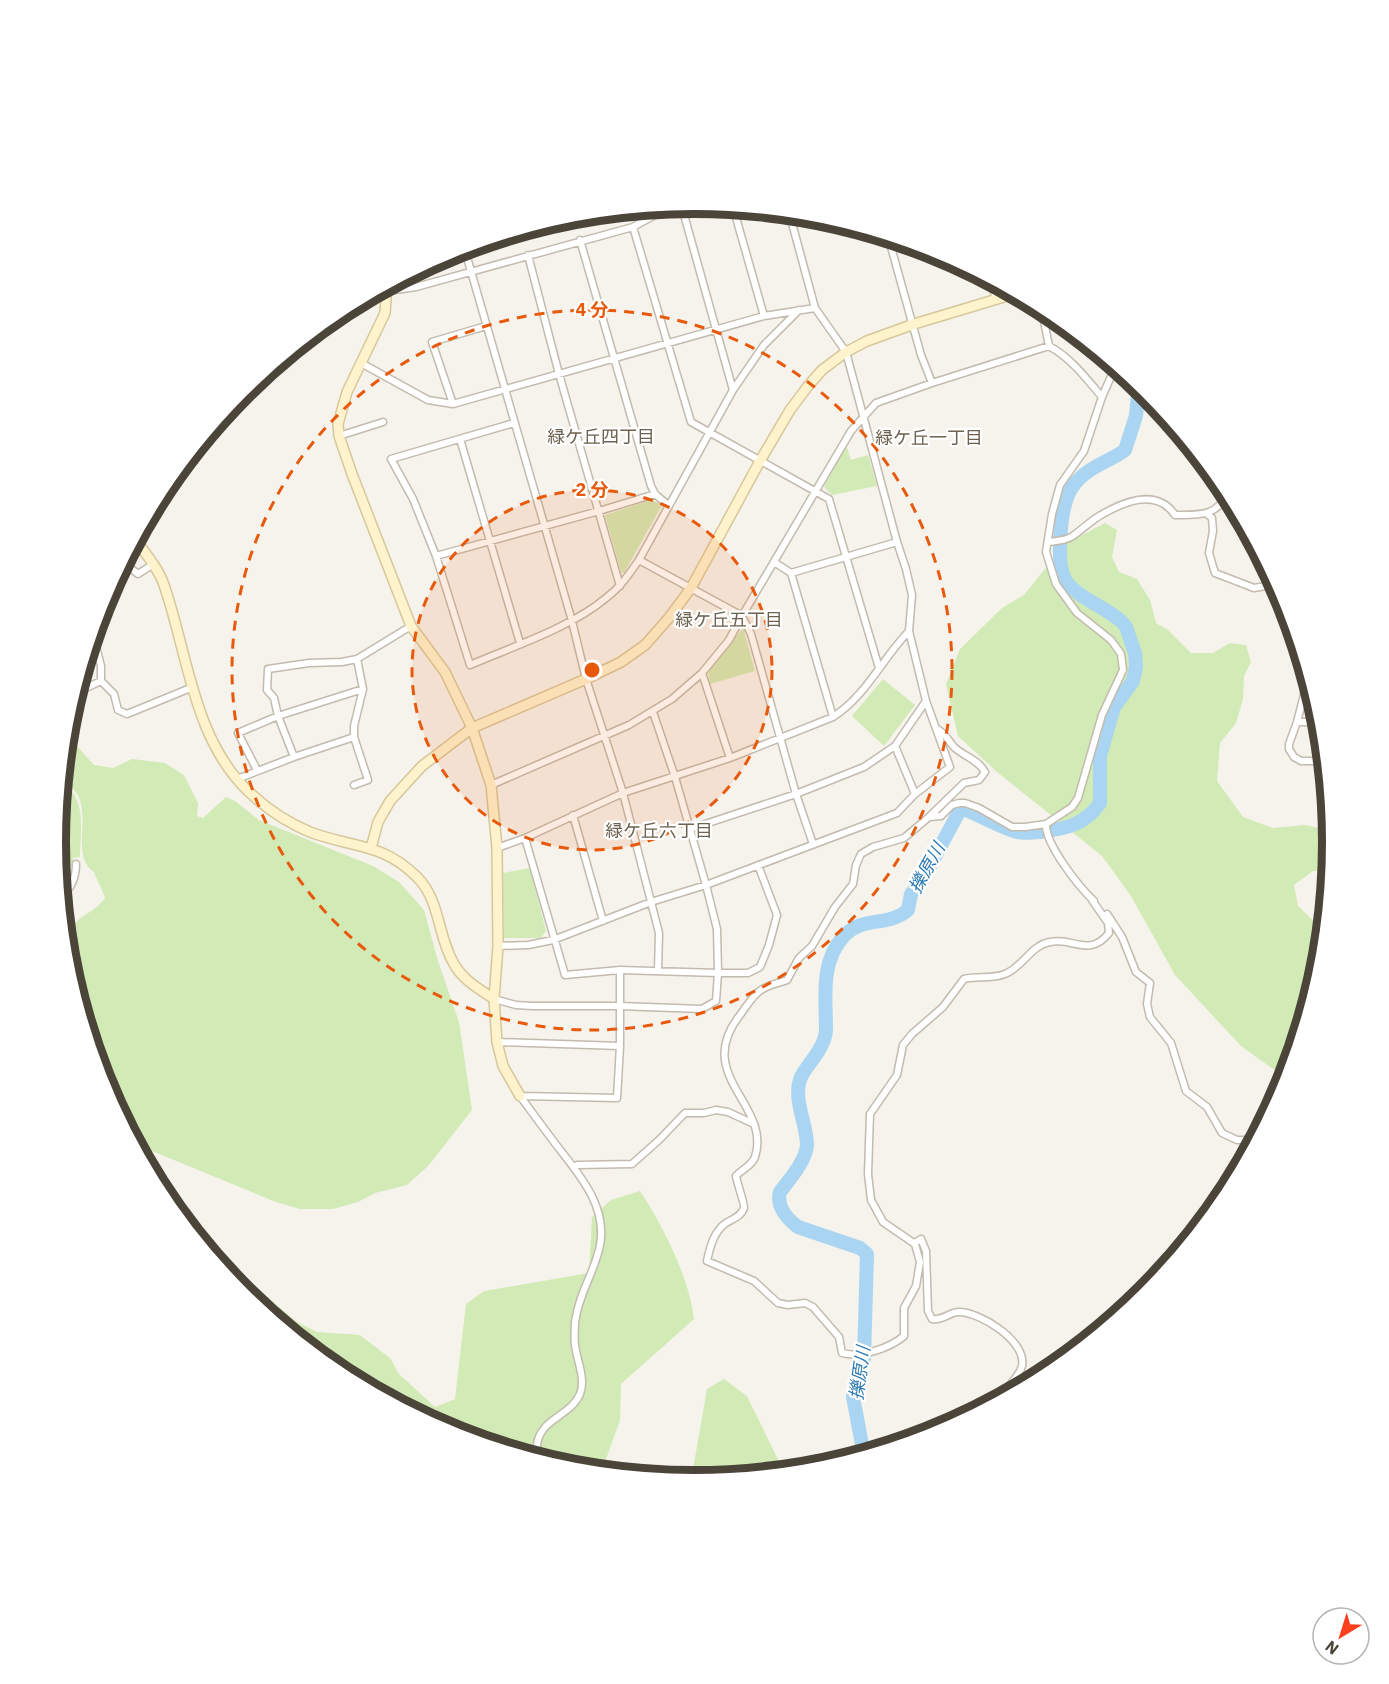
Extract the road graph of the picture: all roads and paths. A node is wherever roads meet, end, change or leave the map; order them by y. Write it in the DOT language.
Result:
graph roads {
  1 [pos="684,214"];
  2 [pos="655,215"];
  3 [pos="735,215"];
  4 [pos="792,222"];
  5 [pos="633,227"];
  6 [pos="580,240"];
  7 [pos="891,245"];
  8 [pos="528,255"];
  9 [pos="467,256"];
  10 [pos="471,270"];
  11 [pos="399,288"];
  12 [pos="994,290"];
  13 [pos="387,294"];
  14 [pos="1006,297"];
  15 [pos="996,300"];
  16 [pos="815,308"];
  17 [pos="799,310"];
  18 [pos="764,316"];
  19 [pos="1044,319"];
  20 [pos="914,324"];
  21 [pos="486,326"];
  22 [pos="715,330"];
  23 [pos="668,344"];
  24 [pos="1049,346"];
  25 [pos="846,352"];
  26 [pos="615,358"];
  27 [pos="361,363"];
  28 [pos="1113,373"];
  29 [pos="560,374"];
  30 [pos="932,383"];
  31 [pos="505,390"];
  32 [pos="734,390"];
  33 [pos="1102,397"];
  34 [pos="453,404"];
  35 [pos="864,418"];
  36 [pos="383,422"];
  37 [pos="514,423"];
  38 [pos="709,431"];
  39 [pos="339,436"];
  40 [pos="459,439"];
  41 [pos="760,461"];
  42 [pos="814,492"];
  43 [pos="654,494"];
  44 [pos="1223,502"];
  45 [pos="669,506"];
  46 [pos="599,511"];
  47 [pos="1207,514"];
  48 [pos="544,526"];
  49 [pos="490,540"];
  50 [pos="897,542"];
  51 [pos="1048,542"];
  52 [pos="140,547"];
  53 [pos="436,556"];
  54 [pos="844,557"];
  55 [pos="639,560"];
  56 [pos="774,562"];
  57 [pos="152,565"];
  58 [pos="130,567"];
  59 [pos="791,573"];
  60 [pos="620,586"];
  61 [pos="1268,586"];
  62 [pos="691,588"];
  63 [pos="742,616"];
  64 [pos="572,621"];
  65 [pos="411,626"];
  66 [pos="909,631"];
  67 [pos="520,643"];
  68 [pos="96,648"];
  69 [pos="357,659"];
  70 [pos="879,668"];
  71 [pos="702,673"];
  72 [pos="586,679"];
  73 [pos="101,681"];
  74 [pos="194,687"];
  75 [pos="85,688"];
  76 [pos="363,689"];
  77 [pos="1305,692"];
  78 [pos="926,701"];
  79 [pos="653,712"];
  80 [pos="278,716"];
  81 [pos="833,717"];
  82 [pos="1297,722"];
  83 [pos="1312,722"];
  84 [pos="472,728"];
  85 [pos="937,729"];
  86 [pos="604,735"];
  87 [pos="354,737"];
  88 [pos="780,738"];
  89 [pos="894,746"];
  90 [pos="294,757"];
  91 [pos="730,758"];
  92 [pos="1318,761"];
  93 [pos="257,770"];
  94 [pos="675,777"];
  95 [pos="237,779"];
  96 [pos="354,785"];
  97 [pos="491,785"];
  98 [pos="623,794"];
  99 [pos="796,794"];
  100 [pos="915,794"];
  101 [pos="573,815"];
  102 [pos="929,817"];
  103 [pos="690,829"];
  104 [pos="1046,829"];
  105 [pos="525,838"];
  106 [pos="813,844"];
  107 [pos="371,848"];
  108 [pos="497,848"];
  109 [pos="76,864"];
  110 [pos="758,865"];
  111 [pos="706,885"];
  112 [pos="68,890"];
  113 [pos="1092,900"];
  114 [pos="651,902"];
  115 [pos="603,921"];
  116 [pos="553,940"];
  117 [pos="498,946"];
  118 [pos="620,970"];
  119 [pos="658,971"];
  120 [pos="718,973"];
  121 [pos="494,999"];
  122 [pos="619,1006"];
  123 [pos="497,1042"];
  124 [pos="620,1046"];
  125 [pos="520,1096"];
  126 [pos="754,1124"];
  127 [pos="1248,1139"];
  128 [pos="574,1167"];
  129 [pos="915,1244"];
  130 [pos="1010,1386"];
  131 [pos="537,1450"];
  1 -- 22 [label="street"];
  2 -- 5 [label="street"];
  3 -- 18 [label="street"];
  4 -- 16 [label="street"];
  5 -- 6 [label="street"];
  5 -- 23 [label="street"];
  6 -- 8 [label="street"];
  6 -- 26 [label="street"];
  7 -- 20 [label="street"];
  8 -- 10 [label="street"];
  8 -- 29 [label="street"];
  9 -- 10 [label="street"];
  10 -- 11 [label="street"];
  10 -- 21 [label="street"];
  12 -- 15 [label="street"];
  13 -- 27 [label="street"];
  14 -- 15 [label="street"];
  15 -- 20 [label="street"];
  16 -- 17 [label="street"];
  16 -- 25 [label="street"];
  17 -- 18 [label="street"];
  17 -- 32 [label="street"];
  18 -- 22 [label="street"];
  19 -- 24 [label="street"];
  20 -- 25 [label="street"];
  20 -- 30 [label="street"];
  21 -- 31 [label="street"];
  21 -- 34 [label="street"];
  22 -- 23 [label="street"];
  22 -- 32 [label="street"];
  23 -- 26 [label="street"];
  23 -- 38 [label="street"];
  24 -- 30 [label="street"];
  24 -- 33 [label="street"];
  25 -- 35 [label="street"];
  25 -- 41 [label="street"];
  26 -- 29 [label="street"];
  26 -- 43 [label="street"];
  27 -- 34 [label="street"];
  27 -- 39 [label="street"];
  28 -- 33 [label="street"];
  29 -- 31 [label="street"];
  29 -- 46 [label="street"];
  30 -- 35 [label="street"];
  31 -- 34 [label="street"];
  31 -- 37 [label="street"];
  32 -- 38 [label="street"];
  33 -- 51 [label="street"];
  35 -- 42 [label="street"];
  35 -- 50 [label="street"];
  36 -- 39 [label="street"];
  37 -- 40 [label="street"];
  37 -- 48 [label="street"];
  38 -- 41 [label="street"];
  38 -- 45 [label="street"];
  39 -- 65 [label="street"];
  40 -- 49 [label="street"];
  40 -- 53 [label="street"];
  41 -- 42 [label="street"];
  41 -- 62 [label="street"];
  42 -- 54 [label="street"];
  42 -- 56 [label="street"];
  43 -- 45 [label="street"];
  43 -- 46 [label="street"];
  44 -- 47 [label="street"];
  45 -- 55 [label="street"];
  46 -- 48 [label="street"];
  46 -- 60 [label="street"];
  47 -- 51 [label="street"];
  47 -- 61 [label="street"];
  48 -- 49 [label="street"];
  48 -- 64 [label="street"];
  49 -- 53 [label="street"];
  49 -- 67 [label="street"];
  50 -- 54 [label="street"];
  50 -- 66 [label="street"];
  51 -- 104 [label="street"];
  52 -- 57 [label="street"];
  53 -- 67 [label="street"];
  54 -- 59 [label="street"];
  54 -- 70 [label="street"];
  55 -- 60 [label="street"];
  55 -- 62 [label="street"];
  56 -- 59 [label="street"];
  56 -- 63 [label="street"];
  57 -- 58 [label="street"];
  57 -- 74 [label="street"];
  59 -- 81 [label="street"];
  60 -- 64 [label="street"];
  62 -- 63 [label="street"];
  62 -- 72 [label="street"];
  63 -- 71 [label="street"];
  63 -- 88 [label="street"];
  64 -- 67 [label="street"];
  64 -- 72 [label="street"];
  65 -- 69 [label="street"];
  65 -- 84 [label="street"];
  66 -- 70 [label="street"];
  66 -- 78 [label="street"];
  68 -- 73 [label="street"];
  69 -- 76 [label="street"];
  69 -- 80 [label="street"];
  70 -- 81 [label="street"];
  71 -- 79 [label="street"];
  71 -- 91 [label="street"];
  72 -- 84 [label="street"];
  72 -- 86 [label="street"];
  73 -- 74 [label="street"];
  73 -- 75 [label="street"];
  74 -- 95 [label="street"];
  76 -- 80 [label="street"];
  76 -- 87 [label="street"];
  77 -- 82 [label="street"];
  78 -- 85 [label="street"];
  78 -- 89 [label="street"];
  79 -- 86 [label="street"];
  79 -- 94 [label="street"];
  80 -- 90 [label="street"];
  80 -- 93 [label="street"];
  81 -- 88 [label="street"];
  82 -- 83 [label="street"];
  82 -- 92 [label="street"];
  84 -- 97 [label="street"];
  84 -- 107 [label="street"];
  85 -- 100 [label="street"];
  85 -- 102 [label="street"];
  86 -- 97 [label="street"];
  86 -- 98 [label="street"];
  87 -- 90 [label="street"];
  87 -- 96 [label="street"];
  88 -- 91 [label="street"];
  88 -- 99 [label="street"];
  89 -- 99 [label="street"];
  89 -- 100 [label="street"];
  90 -- 93 [label="street"];
  91 -- 94 [label="street"];
  93 -- 95 [label="street"];
  94 -- 98 [label="street"];
  94 -- 103 [label="street"];
  95 -- 107 [label="street"];
  97 -- 108 [label="street"];
  98 -- 101 [label="street"];
  98 -- 114 [label="street"];
  99 -- 103 [label="street"];
  99 -- 106 [label="street"];
  100 -- 106 [label="street"];
  101 -- 105 [label="street"];
  101 -- 115 [label="street"];
  102 -- 104 [label="street"];
  102 -- 126 [label="street"];
  103 -- 111 [label="street"];
  104 -- 113 [label="street"];
  105 -- 108 [label="street"];
  105 -- 116 [label="street"];
  106 -- 110 [label="street"];
  107 -- 121 [label="street"];
  108 -- 117 [label="street"];
  109 -- 112 [label="street"];
  110 -- 111 [label="street"];
  110 -- 120 [label="street"];
  111 -- 114 [label="street"];
  111 -- 120 [label="street"];
  113 -- 127 [label="street"];
  113 -- 129 [label="street"];
  114 -- 115 [label="street"];
  114 -- 119 [label="street"];
  115 -- 116 [label="street"];
  116 -- 117 [label="street"];
  116 -- 118 [label="street"];
  117 -- 121 [label="street"];
  118 -- 119 [label="street"];
  118 -- 122 [label="street"];
  119 -- 120 [label="street"];
  120 -- 122 [label="street"];
  121 -- 122 [label="street"];
  121 -- 123 [label="street"];
  122 -- 124 [label="street"];
  123 -- 124 [label="street"];
  123 -- 125 [label="street"];
  124 -- 125 [label="street"];
  125 -- 128 [label="street"];
  126 -- 128 [label="street"];
  126 -- 129 [label="street"];
  128 -- 131 [label="street"];
  129 -- 130 [label="street"];
}
